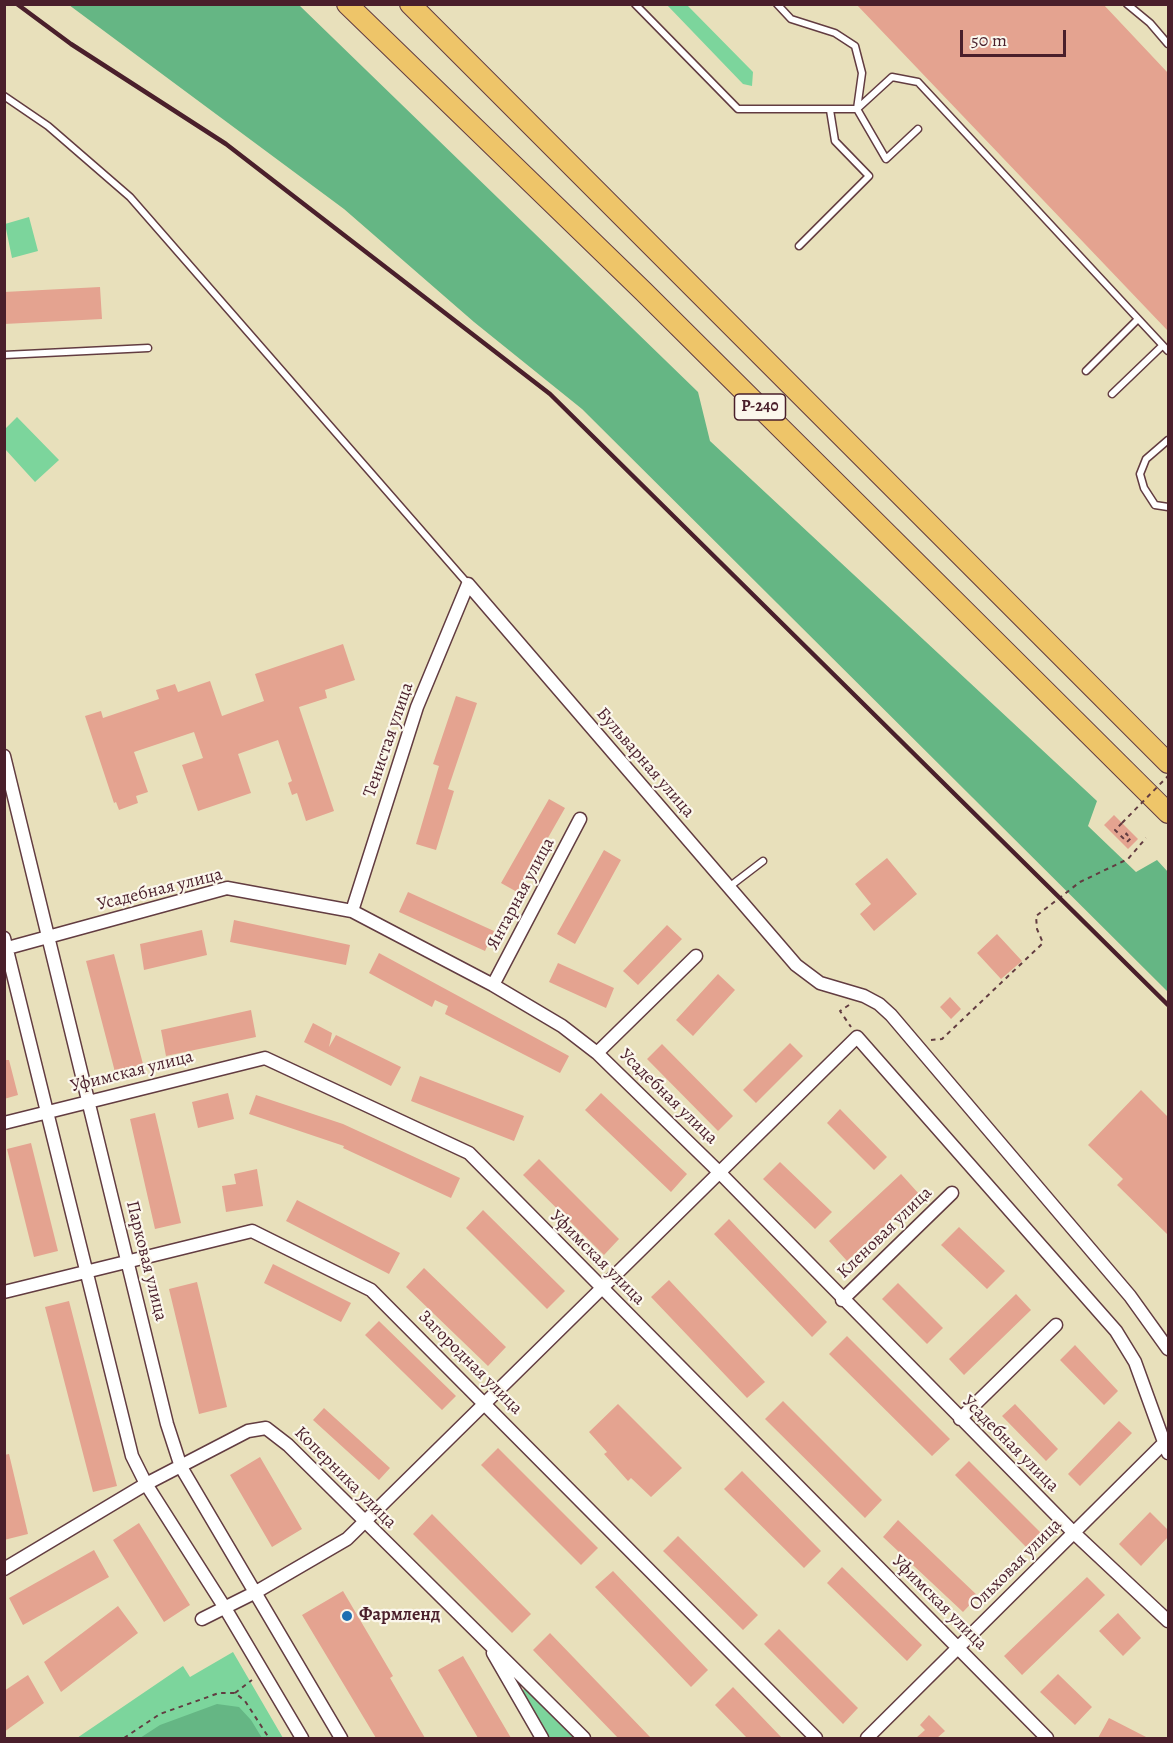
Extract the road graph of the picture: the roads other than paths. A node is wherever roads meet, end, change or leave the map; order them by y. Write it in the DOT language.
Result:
graph roads {
  1 [pos="347,4"];
  2 [pos="410,4"];
  3 [pos="634,4"];
  4 [pos="777,4"];
  5 [pos="1127,4"];
  6 [pos="1168,44"];
  7 [pos="6,99"];
  8 [pos="857,109"];
  9 [pos="830,110"];
  10 [pos="918,129"];
  11 [pos="799,246"];
  12 [pos="1137,320"];
  13 [pos="1162,345"];
  14 [pos="148,348"];
  15 [pos="1168,351"];
  16 [pos="4,355"];
  17 [pos="1086,371"];
  18 [pos="1112,394"];
  19 [pos="1168,440"];
  20 [pos="1168,507"];
  21 [pos="468,584"];
  22 [pos="4,756"];
  23 [pos="1168,763"];
  24 [pos="1168,813"];
  25 [pos="580,819"];
  26 [pos="763,861"];
  27 [pos="729,888"];
  28 [pos="352,911"];
  29 [pos="48,938"];
  30 [pos="5,945"];
  31 [pos="696,956"];
  32 [pos="493,985"];
  33 [pos="597,1053"];
  34 [pos="89,1100"];
  35 [pos="47,1114"];
  36 [pos="4,1123"];
  37 [pos="721,1174"];
  38 [pos="952,1193"];
  39 [pos="128,1264"];
  40 [pos="85,1274"];
  41 [pos="602,1288"];
  42 [pos="4,1292"];
  43 [pos="842,1300"];
  44 [pos="1056,1325"];
  45 [pos="1168,1349"];
  46 [pos="486,1404"];
  47 [pos="960,1419"];
  48 [pos="1166,1448"];
  49 [pos="181,1467"];
  50 [pos="146,1484"];
  51 [pos="364,1522"];
  52 [pos="1074,1533"];
  53 [pos="4,1569"];
  54 [pos="256,1592"];
  55 [pos="225,1608"];
  56 [pos="202,1619"];
  57 [pos="1168,1621"];
  58 [pos="485,1639"];
  59 [pos="959,1649"];
  60 [pos="302,1738"];
  61 [pos="341,1738"];
  62 [pos="542,1738"];
  63 [pos="584,1738"];
  64 [pos="816,1738"];
  65 [pos="867,1738"];
  66 [pos="1047,1738"];
  1 -- 24 [label="highway, Р-240"];
  2 -- 23 [label="highway, Р-240"];
  3 -- 9 [label="lane"];
  4 -- 8 [label="lane"];
  5 -- 6 [label="lane"];
  7 -- 21 [label="lane"];
  8 -- 9 [label="lane"];
  8 -- 10 [label="lane"];
  8 -- 12 [label="lane"];
  9 -- 11 [label="lane"];
  12 -- 13 [label="lane"];
  12 -- 17 [label="lane"];
  13 -- 15 [label="lane"];
  13 -- 18 [label="lane"];
  14 -- 16 [label="lane"];
  19 -- 20 [label="lane"];
  21 -- 27 [label="street, Бульварная улица"];
  21 -- 28 [label="street, Тенистая улица"];
  22 -- 29 [label="street, Парковая улица"];
  25 -- 32 [label="street, Янтарная улица"];
  26 -- 27 [label="lane"];
  27 -- 45 [label="street, Бульварная улица"];
  28 -- 29 [label="street, Усадебная улица"];
  28 -- 32 [label="street, Усадебная улица"];
  29 -- 30 [label="street, Усадебная улица"];
  29 -- 34 [label="street, Парковая улица"];
  30 -- 35 [label="street"];
  31 -- 33 [label="street"];
  32 -- 33 [label="street, Усадебная улица"];
  33 -- 37 [label="street, Усадебная улица"];
  34 -- 35 [label="street, Уфимская улица"];
  34 -- 39 [label="street, Парковая улица"];
  34 -- 41 [label="street, Уфимская улица"];
  35 -- 36 [label="street, Уфимская улица"];
  35 -- 40 [label="street"];
  37 -- 41 [label="street"];
  37 -- 43 [label="street, Усадебная улица"];
  37 -- 48 [label="street"];
  38 -- 43 [label="street, Кленовая улица"];
  39 -- 40 [label="street, Загородная улица"];
  39 -- 46 [label="street, Загородная улица"];
  39 -- 49 [label="street, Парковая улица"];
  40 -- 42 [label="street, Загородная улица"];
  40 -- 50 [label="street"];
  41 -- 46 [label="street"];
  41 -- 59 [label="street, Уфимская улица"];
  43 -- 47 [label="street, Усадебная улица"];
  44 -- 47 [label="street"];
  46 -- 51 [label="street"];
  46 -- 64 [label="street, Загородная улица"];
  47 -- 52 [label="street, Усадебная улица"];
  48 -- 52 [label="street, Ольховая улица"];
  49 -- 50 [label="street, Коперника улица"];
  49 -- 51 [label="street, Коперника улица"];
  49 -- 54 [label="street, Парковая улица"];
  50 -- 53 [label="street, Коперника улица"];
  50 -- 55 [label="street"];
  51 -- 54 [label="street"];
  51 -- 58 [label="street, Коперника улица"];
  52 -- 57 [label="street, Усадебная улица"];
  52 -- 59 [label="street, Ольховая улица"];
  54 -- 55 [label="street"];
  54 -- 61 [label="street, Парковая улица"];
  55 -- 56 [label="street"];
  55 -- 60 [label="street"];
  58 -- 62 [label="street"];
  58 -- 63 [label="street, Коперника улица"];
  59 -- 65 [label="street, Ольховая улица"];
  59 -- 66 [label="street, Уфимская улица"];
}
